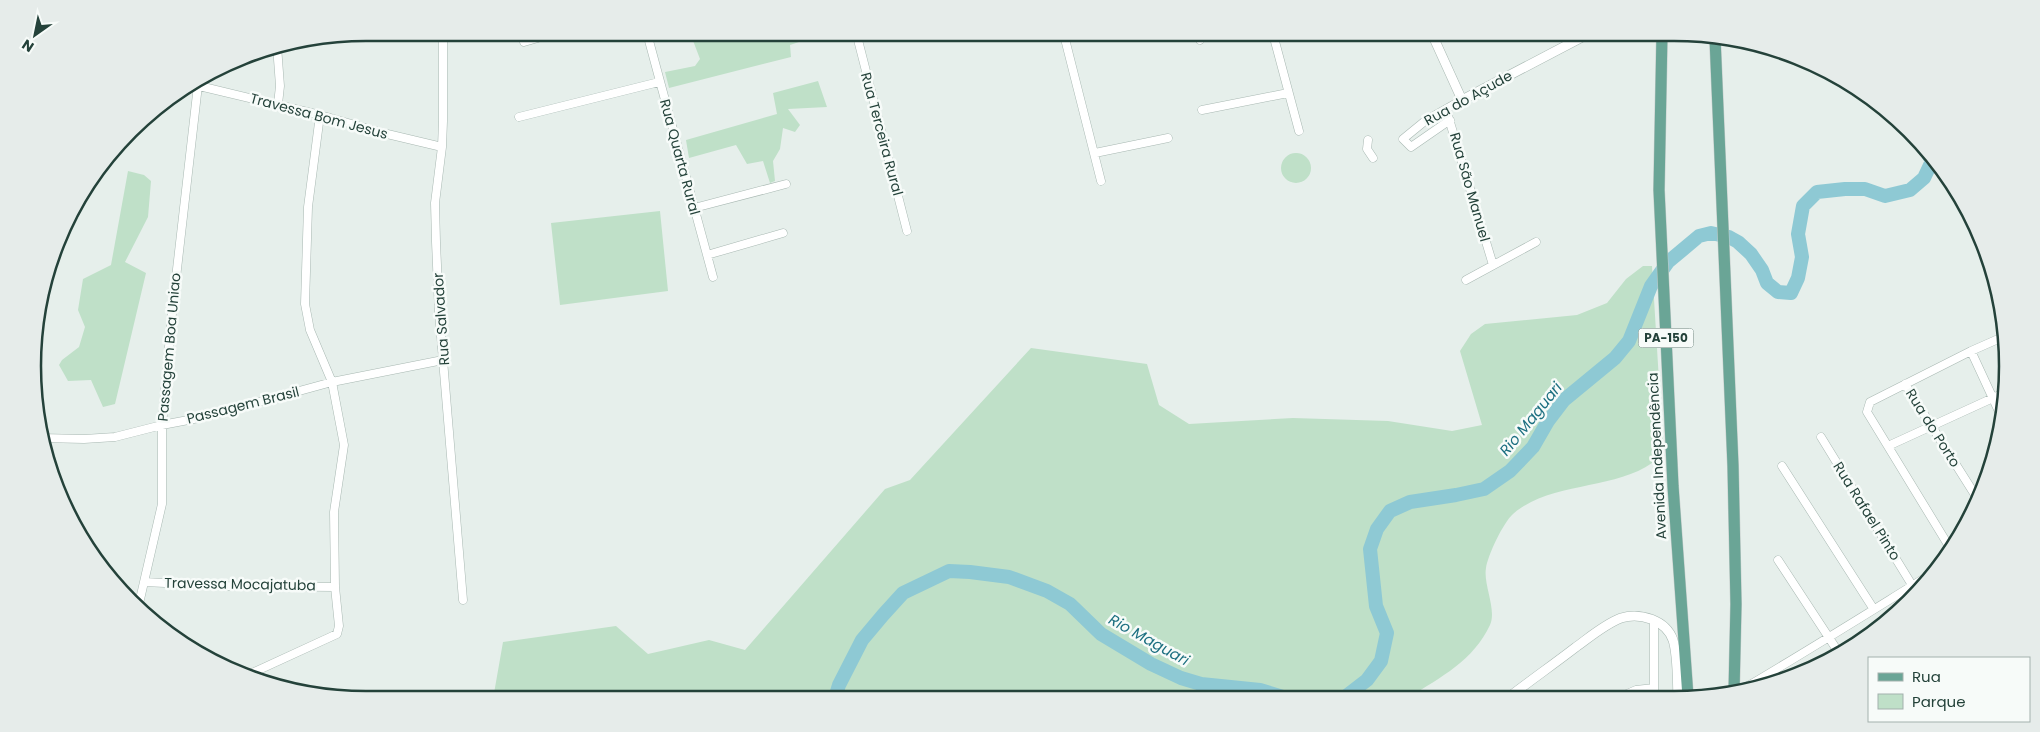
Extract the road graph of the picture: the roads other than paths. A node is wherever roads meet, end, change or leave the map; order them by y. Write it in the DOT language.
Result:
graph roads {
  1 [pos="443,41"];
  2 [pos="528,41"];
  3 [pos="649,41"];
  4 [pos="858,41"];
  5 [pos="1065,41"];
  6 [pos="1275,41"];
  7 [pos="1435,41"];
  8 [pos="1568,41"];
  9 [pos="1662,41"];
  10 [pos="524,42"];
  11 [pos="1715,44"];
  12 [pos="278,53"];
  13 [pos="659,82"];
  14 [pos="202,86"];
  15 [pos="196,90"];
  16 [pos="1288,93"];
  17 [pos="1462,100"];
  18 [pos="278,104"];
  19 [pos="1446,109"];
  20 [pos="1202,110"];
  21 [pos="320,114"];
  22 [pos="519,117"];
  23 [pos="1450,120"];
  24 [pos="1299,131"];
  25 [pos="1168,138"];
  26 [pos="1368,140"];
  27 [pos="442,147"];
  28 [pos="1093,155"];
  29 [pos="1373,158"];
  30 [pos="1101,181"];
  31 [pos="786,184"];
  32 [pos="694,208"];
  33 [pos="908,231"];
  34 [pos="783,233"];
  35 [pos="1536,242"];
  36 [pos="706,255"];
  37 [pos="1493,265"];
  38 [pos="712,277"];
  39 [pos="1466,280"];
  40 [pos="1997,339"];
  41 [pos="1971,351"];
  42 [pos="444,360"];
  43 [pos="332,382"];
  44 [pos="1905,384"];
  45 [pos="1997,395"];
  46 [pos="1993,397"];
  47 [pos="1996,405"];
  48 [pos="162,425"];
  49 [pos="1930,425"];
  50 [pos="1821,437"];
  51 [pos="49,438"];
  52 [pos="1888,446"];
  53 [pos="1782,466"];
  54 [pos="1973,492"];
  55 [pos="1946,542"];
  56 [pos="1778,560"];
  57 [pos="144,582"];
  58 [pos="1915,583"];
  59 [pos="1912,585"];
  60 [pos="335,587"];
  61 [pos="140,599"];
  62 [pos="463,600"];
  63 [pos="1873,608"];
  64 [pos="1654,621"];
  65 [pos="1829,638"];
  66 [pos="1835,647"];
  67 [pos="256,671"];
  68 [pos="1761,679"];
  69 [pos="1734,685"];
  70 [pos="1654,688"];
  71 [pos="1517,691"];
  72 [pos="1634,691"];
  73 [pos="1683,691"];
  74 [pos="1683,691"];
  1 -- 27 [label="street, Rua Salvador"];
  2 -- 10 [label="street"];
  3 -- 13 [label="street, Rua Quarta Rural"];
  4 -- 33 [label="street, Rua Terceira Rural"];
  5 -- 28 [label="street"];
  6 -- 16 [label="street"];
  7 -- 17 [label="street"];
  8 -- 17 [label="street, Rua do Açude"];
  9 -- 73 [label="main road, Avenida Independência / PA-150"];
  11 -- 69 [label="main road"];
  12 -- 18 [label="street"];
  13 -- 22 [label="street"];
  13 -- 32 [label="street, Rua Quarta Rural"];
  14 -- 18 [label="street, Travessa Bom Jesus"];
  15 -- 48 [label="street, Passagem Boa Uniao"];
  16 -- 20 [label="street"];
  16 -- 24 [label="street"];
  17 -- 19 [label="street, Rua do Açude"];
  18 -- 21 [label="street, Travessa Bom Jesus"];
  19 -- 23 [label="street, Rua São Manuel"];
  19 -- 23 [label="street, Rua do Açude"];
  21 -- 27 [label="street, Travessa Bom Jesus"];
  21 -- 43 [label="street"];
  23 -- 37 [label="street, Rua São Manuel"];
  25 -- 28 [label="street"];
  26 -- 29 [label="street"];
  27 -- 42 [label="street, Rua Salvador"];
  28 -- 30 [label="street"];
  31 -- 32 [label="street"];
  32 -- 36 [label="street, Rua Quarta Rural"];
  34 -- 36 [label="street"];
  35 -- 37 [label="street"];
  36 -- 38 [label="street, Rua Quarta Rural"];
  37 -- 39 [label="street"];
  40 -- 41 [label="street"];
  41 -- 44 [label="street"];
  41 -- 46 [label="street"];
  42 -- 43 [label="street, Passagem Brasil"];
  42 -- 62 [label="street, Rua Salvador"];
  43 -- 48 [label="street, Passagem Brasil"];
  43 -- 60 [label="street"];
  44 -- 49 [label="street, Rua do Porto"];
  44 -- 52 [label="street"];
  45 -- 46 [label="street"];
  46 -- 47 [label="street"];
  46 -- 49 [label="street"];
  48 -- 51 [label="street, Passagem Brasil"];
  48 -- 57 [label="street, Passagem Boa Uniao"];
  49 -- 52 [label="street"];
  49 -- 54 [label="street, Rua do Porto"];
  50 -- 59 [label="street, Rua Rafael Pinto"];
  52 -- 55 [label="street"];
  53 -- 63 [label="street"];
  56 -- 65 [label="street"];
  57 -- 60 [label="street, Travessa Mocajatuba"];
  57 -- 61 [label="street, Passagem Boa Uniao"];
  58 -- 59 [label="street"];
  59 -- 63 [label="street"];
  60 -- 67 [label="street"];
  63 -- 65 [label="street"];
  64 -- 70 [label="street"];
  64 -- 71 [label="street"];
  64 -- 74 [label="street"];
  65 -- 66 [label="street"];
  65 -- 68 [label="street"];
  70 -- 72 [label="street"];
}
